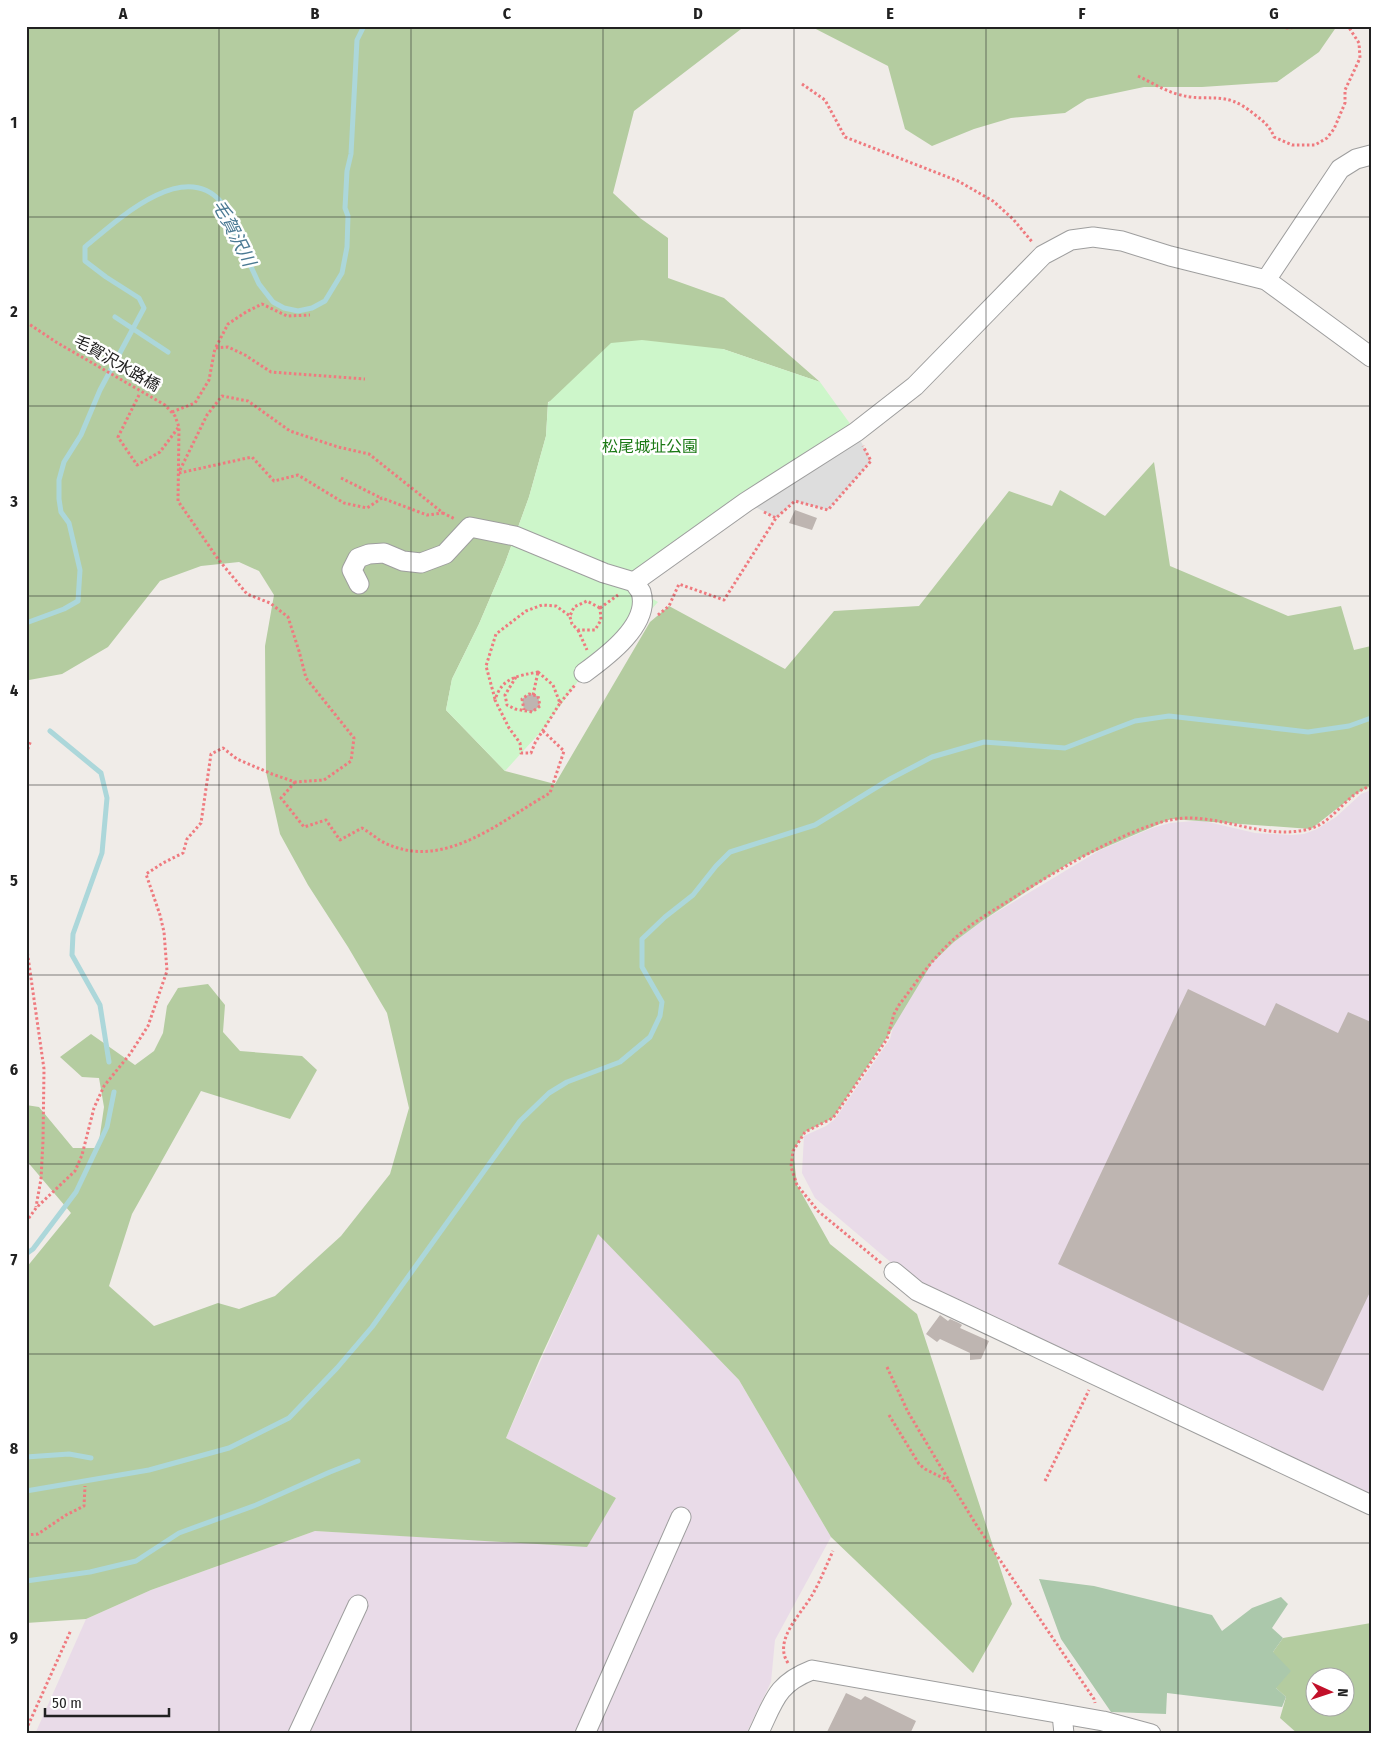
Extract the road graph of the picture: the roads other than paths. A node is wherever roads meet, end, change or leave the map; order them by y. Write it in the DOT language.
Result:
graph roads {
  1 [pos="1371,155"];
  2 [pos="1266,280"];
  3 [pos="1371,357"];
  4 [pos="634,582"];
  5 [pos="359,584"];
  6 [pos="584,673"];
  7 [pos="894,1272"];
  8 [pos="1371,1504"];
  9 [pos="680,1517"];
  10 [pos="358,1605"];
  11 [pos="1062,1714"];
  12 [pos="298,1734"];
  13 [pos="585,1734"];
  14 [pos="758,1734"];
  15 [pos="1064,1734"];
  16 [pos="1151,1734"];
  1 -- 2 [label="street"];
  2 -- 3 [label="street"];
  2 -- 4 [label="street"];
  4 -- 5 [label="street"];
  4 -- 6 [label="street"];
  7 -- 8 [label="street"];
  9 -- 13 [label="street"];
  10 -- 12 [label="street"];
  11 -- 14 [label="street"];
  11 -- 15 [label="street"];
  11 -- 16 [label="street"];
}
